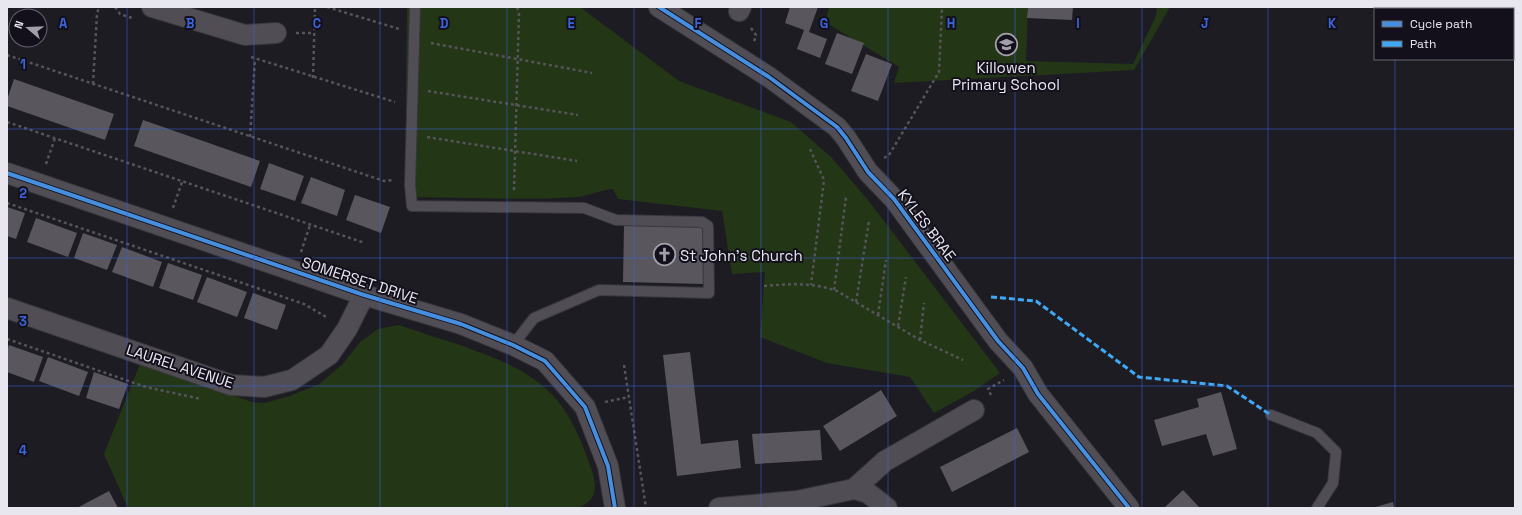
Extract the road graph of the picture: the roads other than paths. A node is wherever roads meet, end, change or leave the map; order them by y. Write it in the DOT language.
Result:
graph roads {
  1 [pos="152,7"];
  2 [pos="415,7"];
  3 [pos="659,7"];
  4 [pos="276,32"];
  5 [pos="7,173"];
  6 [pos="364,295"];
  7 [pos="7,308"];
  8 [pos="513,345"];
  9 [pos="974,410"];
  10 [pos="1272,415"];
  11 [pos="854,489"];
  12 [pos="615,508"];
  13 [pos="719,508"];
  14 [pos="887,508"];
  15 [pos="1129,508"];
  16 [pos="1317,508"];
  1 -- 4 [label="street"];
  2 -- 8 [label="lane"];
  3 -- 15 [label="street, KYLES BRAE"];
  5 -- 6 [label="street, SOMERSET DRIVE"];
  6 -- 7 [label="street, LAUREL AVENUE"];
  6 -- 8 [label="street, SOMERSET DRIVE"];
  8 -- 12 [label="street, SOMERSET DRIVE"];
  9 -- 11 [label="street"];
  10 -- 16 [label="lane"];
  11 -- 13 [label="street"];
  11 -- 14 [label="street"];
}
